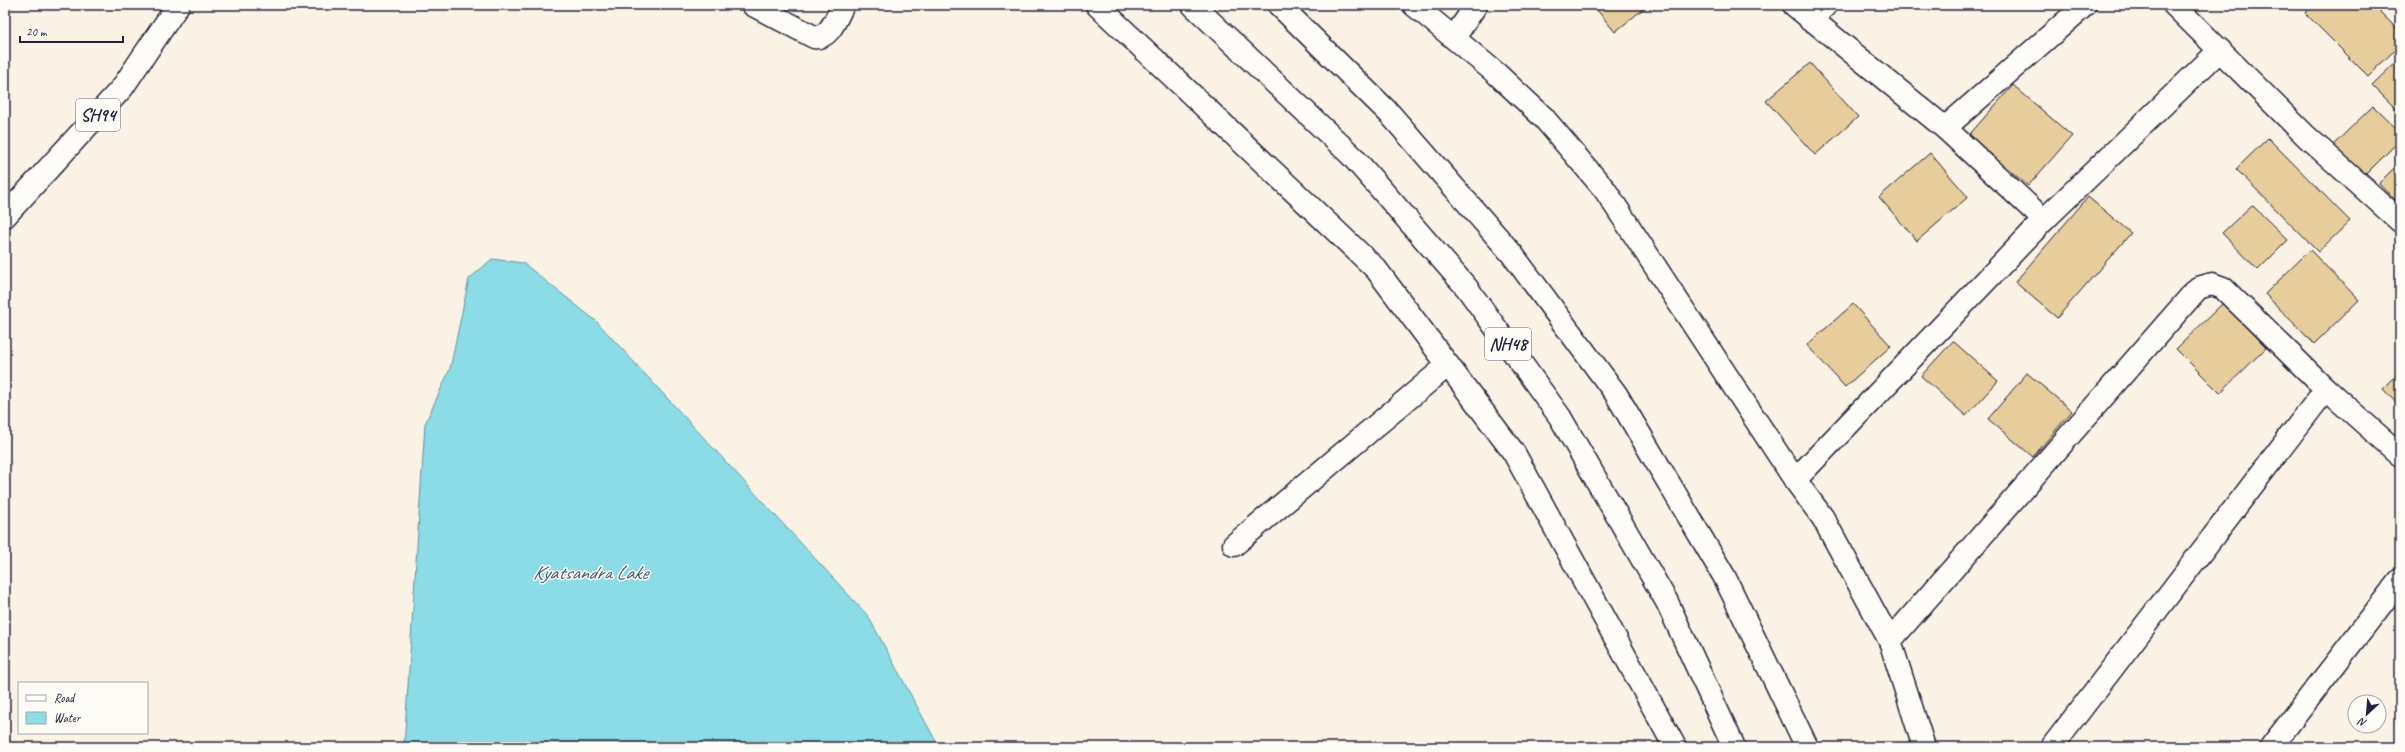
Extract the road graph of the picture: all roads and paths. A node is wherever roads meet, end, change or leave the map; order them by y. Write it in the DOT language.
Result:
graph roads {
  1 [pos="178,5"];
  2 [pos="753,5"];
  3 [pos="843,5"];
  4 [pos="1097,5"];
  5 [pos="1193,5"];
  6 [pos="1279,5"];
  7 [pos="1414,5"];
  8 [pos="1476,5"];
  9 [pos="1794,5"];
  10 [pos="1826,5"];
  11 [pos="2085,5"];
  12 [pos="2174,5"];
  13 [pos="1810,20"];
  14 [pos="1454,38"];
  15 [pos="2220,50"];
  16 [pos="1945,128"];
  17 [pos="5,216"];
  18 [pos="2044,220"];
  19 [pos="2400,222"];
  20 [pos="1448,365"];
  21 [pos="2326,389"];
  22 [pos="2400,455"];
  23 [pos="1795,480"];
  24 [pos="1234,545"];
  25 [pos="2400,580"];
  26 [pos="1890,641"];
  27 [pos="1675,747"];
  28 [pos="1734,747"];
  29 [pos="1807,747"];
  30 [pos="1924,747"];
  31 [pos="2052,747"];
  32 [pos="2271,747"];
  1 -- 17 [label="main road, SH94"];
  2 -- 3 [label="main road"];
  4 -- 20 [label="main road"];
  5 -- 28 [label="main road, NH48"];
  6 -- 29 [label="main road"];
  7 -- 14 [label="main road"];
  8 -- 14 [label="main road"];
  9 -- 13 [label="main road"];
  10 -- 13 [label="main road"];
  11 -- 16 [label="main road"];
  12 -- 15 [label="main road"];
  13 -- 16 [label="main road"];
  14 -- 23 [label="main road"];
  15 -- 18 [label="main road"];
  15 -- 19 [label="main road"];
  16 -- 18 [label="main road"];
  18 -- 23 [label="main road"];
  20 -- 24 [label="main road"];
  20 -- 27 [label="main road"];
  21 -- 22 [label="main road"];
  21 -- 26 [label="main road"];
  21 -- 31 [label="main road"];
  23 -- 26 [label="main road"];
  25 -- 32 [label="main road"];
  26 -- 30 [label="main road"];
}
